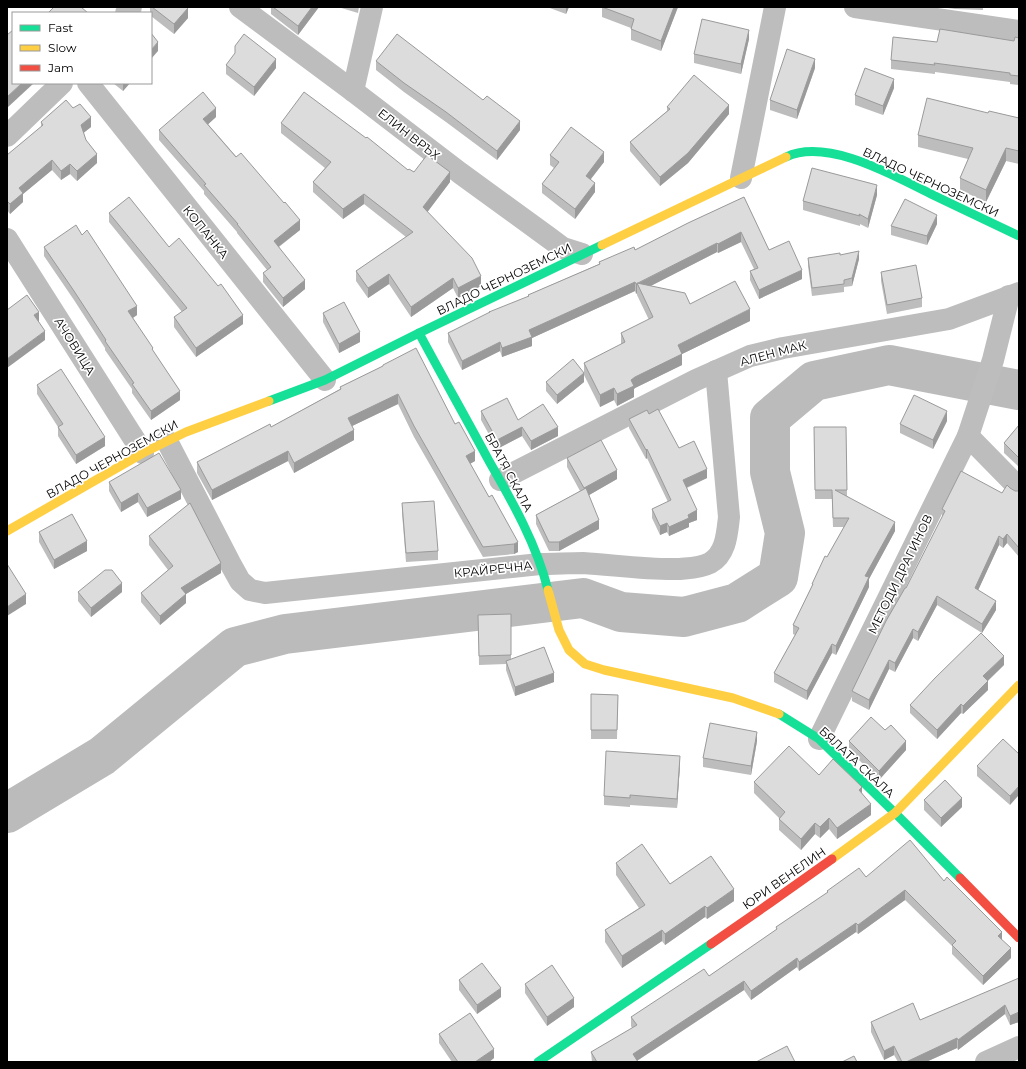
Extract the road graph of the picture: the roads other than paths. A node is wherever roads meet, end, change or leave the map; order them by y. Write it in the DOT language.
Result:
graph roads {
  1 [pos="240,7"];
  2 [pos="372,7"];
  3 [pos="775,7"];
  4 [pos="855,7"];
  5 [pos="1019,31"];
  6 [pos="61,84"];
  7 [pos="89,84"];
  8 [pos="353,91"];
  9 [pos="7,136"];
  10 [pos="741,178"];
  11 [pos="1019,236"];
  12 [pos="7,239"];
  13 [pos="582,254"];
  14 [pos="1014,295"];
  15 [pos="419,333"];
  16 [pos="716,371"];
  17 [pos="325,380"];
  18 [pos="968,436"];
  19 [pos="167,441"];
  20 [pos="143,453"];
  21 [pos="500,480"];
  22 [pos="1019,488"];
  23 [pos="7,531"];
  24 [pos="542,568"];
  25 [pos="559,630"];
  26 [pos="1019,685"];
  27 [pos="819,739"];
  28 [pos="895,813"];
  29 [pos="1019,938"];
  30 [pos="1019,1047"];
  31 [pos="538,1062"];
  32 [pos="986,1062"];
  1 -- 8 [label="street, ЕЛИН ВРЪХ"];
  2 -- 8 [label="street"];
  3 -- 10 [label="street"];
  4 -- 5 [label="street"];
  6 -- 9 [label="street"];
  7 -- 17 [label="street, КОПАНКА"];
  8 -- 13 [label="street, ЕЛИН ВРЪХ"];
  10 -- 11 [label="street, ВЛАДО ЧЕРНОЗЕМСКИ"];
  10 -- 13 [label="street, ВЛАДО ЧЕРНОЗЕМСКИ"];
  12 -- 20 [label="street, АЧОВИЦА"];
  13 -- 15 [label="street, ВЛАДО ЧЕРНОЗЕМСКИ"];
  14 -- 16 [label="street, АЛЕН МАК"];
  14 -- 18 [label="street, МЕТОДИ ДРАГИНОВ"];
  15 -- 17 [label="street, ВЛАДО ЧЕРНОЗЕМСКИ"];
  15 -- 21 [label="street, БРАТЯ СКАЛА"];
  16 -- 21 [label="street, АЛЕН МАК"];
  16 -- 24 [label="street, КРАЙРЕЧНА"];
  17 -- 19 [label="street, ВЛАДО ЧЕРНОЗЕМСКИ"];
  18 -- 22 [label="street"];
  18 -- 27 [label="street, МЕТОДИ ДРАГИНОВ"];
  19 -- 20 [label="street, ВЛАДО ЧЕРНОЗЕМСКИ"];
  19 -- 24 [label="street, КРАЙРЕЧНА"];
  20 -- 23 [label="street, ВЛАДО ЧЕРНОЗЕМСКИ"];
  21 -- 24 [label="street, БРАТЯ СКАЛА"];
  24 -- 25 [label="street, БРАТЯ СКАЛА"];
  25 -- 27 [label="street, БЯЛАТА СКАЛА"];
  26 -- 28 [label="street, ЮРИ ВЕНЕЛИН"];
  27 -- 28 [label="street, БЯЛАТА СКАЛА"];
  28 -- 29 [label="street, БЯЛАТА СКАЛА"];
  28 -- 31 [label="street, ЮРИ ВЕНЕЛИН"];
  30 -- 32 [label="street"];
}
